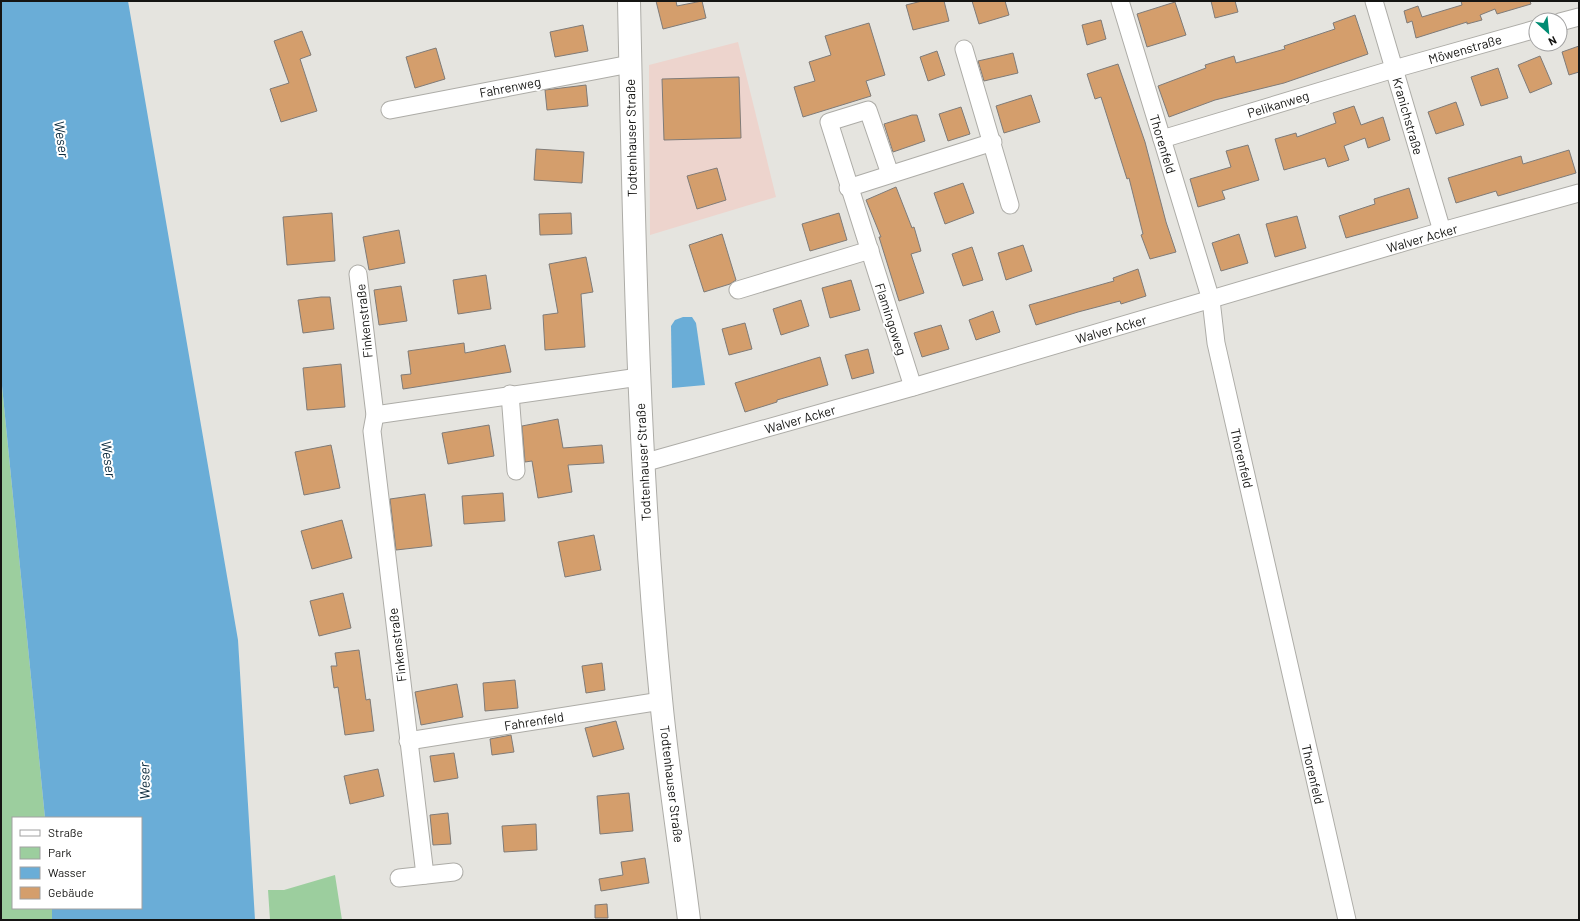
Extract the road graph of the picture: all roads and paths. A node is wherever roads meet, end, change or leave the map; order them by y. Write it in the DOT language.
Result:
graph roads {
  1 [pos="629,1"];
  2 [pos="1120,1"];
  3 [pos="1374,1"];
  4 [pos="1579,17"];
  5 [pos="1568,20"];
  6 [pos="1528,31"];
  7 [pos="964,49"];
  8 [pos="630,64"];
  9 [pos="1394,69"];
  10 [pos="390,110"];
  11 [pos="1162,139"];
  12 [pos="992,142"];
  13 [pos="890,174"];
  14 [pos="848,188"];
  15 [pos="1579,193"];
  16 [pos="1010,205"];
  17 [pos="1442,231"];
  18 [pos="870,250"];
  19 [pos="358,274"];
  20 [pos="738,290"];
  21 [pos="1210,300"];
  22 [pos="639,377"];
  23 [pos="912,387"];
  24 [pos="510,394"];
  25 [pos="375,415"];
  26 [pos="643,463"];
  27 [pos="516,471"];
  28 [pos="661,701"];
  29 [pos="408,741"];
  30 [pos="454,872"];
  31 [pos="426,875"];
  32 [pos="398,878"];
  33 [pos="689,920"];
  34 [pos="1347,920"];
  1 -- 8 [label="main road, Todtenhauser Straße"];
  2 -- 11 [label="street, Thorenfeld"];
  3 -- 9 [label="street, Kranichstraße"];
  4 -- 5 [label="street"];
  6 -- 9 [label="street, Möwenstraße"];
  7 -- 12 [label="street"];
  8 -- 10 [label="street, Fahrenweg"];
  8 -- 22 [label="main road, Todtenhauser Straße"];
  9 -- 11 [label="street, Pelikanweg"];
  9 -- 17 [label="street, Kranichstraße"];
  11 -- 21 [label="street, Thorenfeld"];
  12 -- 13 [label="street"];
  12 -- 16 [label="street"];
  13 -- 14 [label="street"];
  13 -- 14 [label="street, Flamingoweg"];
  14 -- 18 [label="street, Flamingoweg"];
  15 -- 17 [label="street, Walver Acker"];
  17 -- 21 [label="street, Walver Acker"];
  18 -- 20 [label="street"];
  18 -- 23 [label="street, Flamingoweg"];
  19 -- 25 [label="street, Finkenstraße"];
  21 -- 23 [label="street, Walver Acker"];
  21 -- 34 [label="street, Thorenfeld"];
  22 -- 24 [label="street"];
  22 -- 26 [label="main road, Todtenhauser Straße"];
  23 -- 26 [label="street, Walver Acker"];
  24 -- 25 [label="street"];
  24 -- 27 [label="street"];
  25 -- 29 [label="street, Finkenstraße"];
  26 -- 28 [label="main road, Todtenhauser Straße"];
  28 -- 29 [label="street, Fahrenfeld"];
  28 -- 33 [label="main road, Todtenhauser Straße"];
  29 -- 31 [label="street, Finkenstraße"];
  30 -- 31 [label="street"];
  31 -- 32 [label="street"];
}
